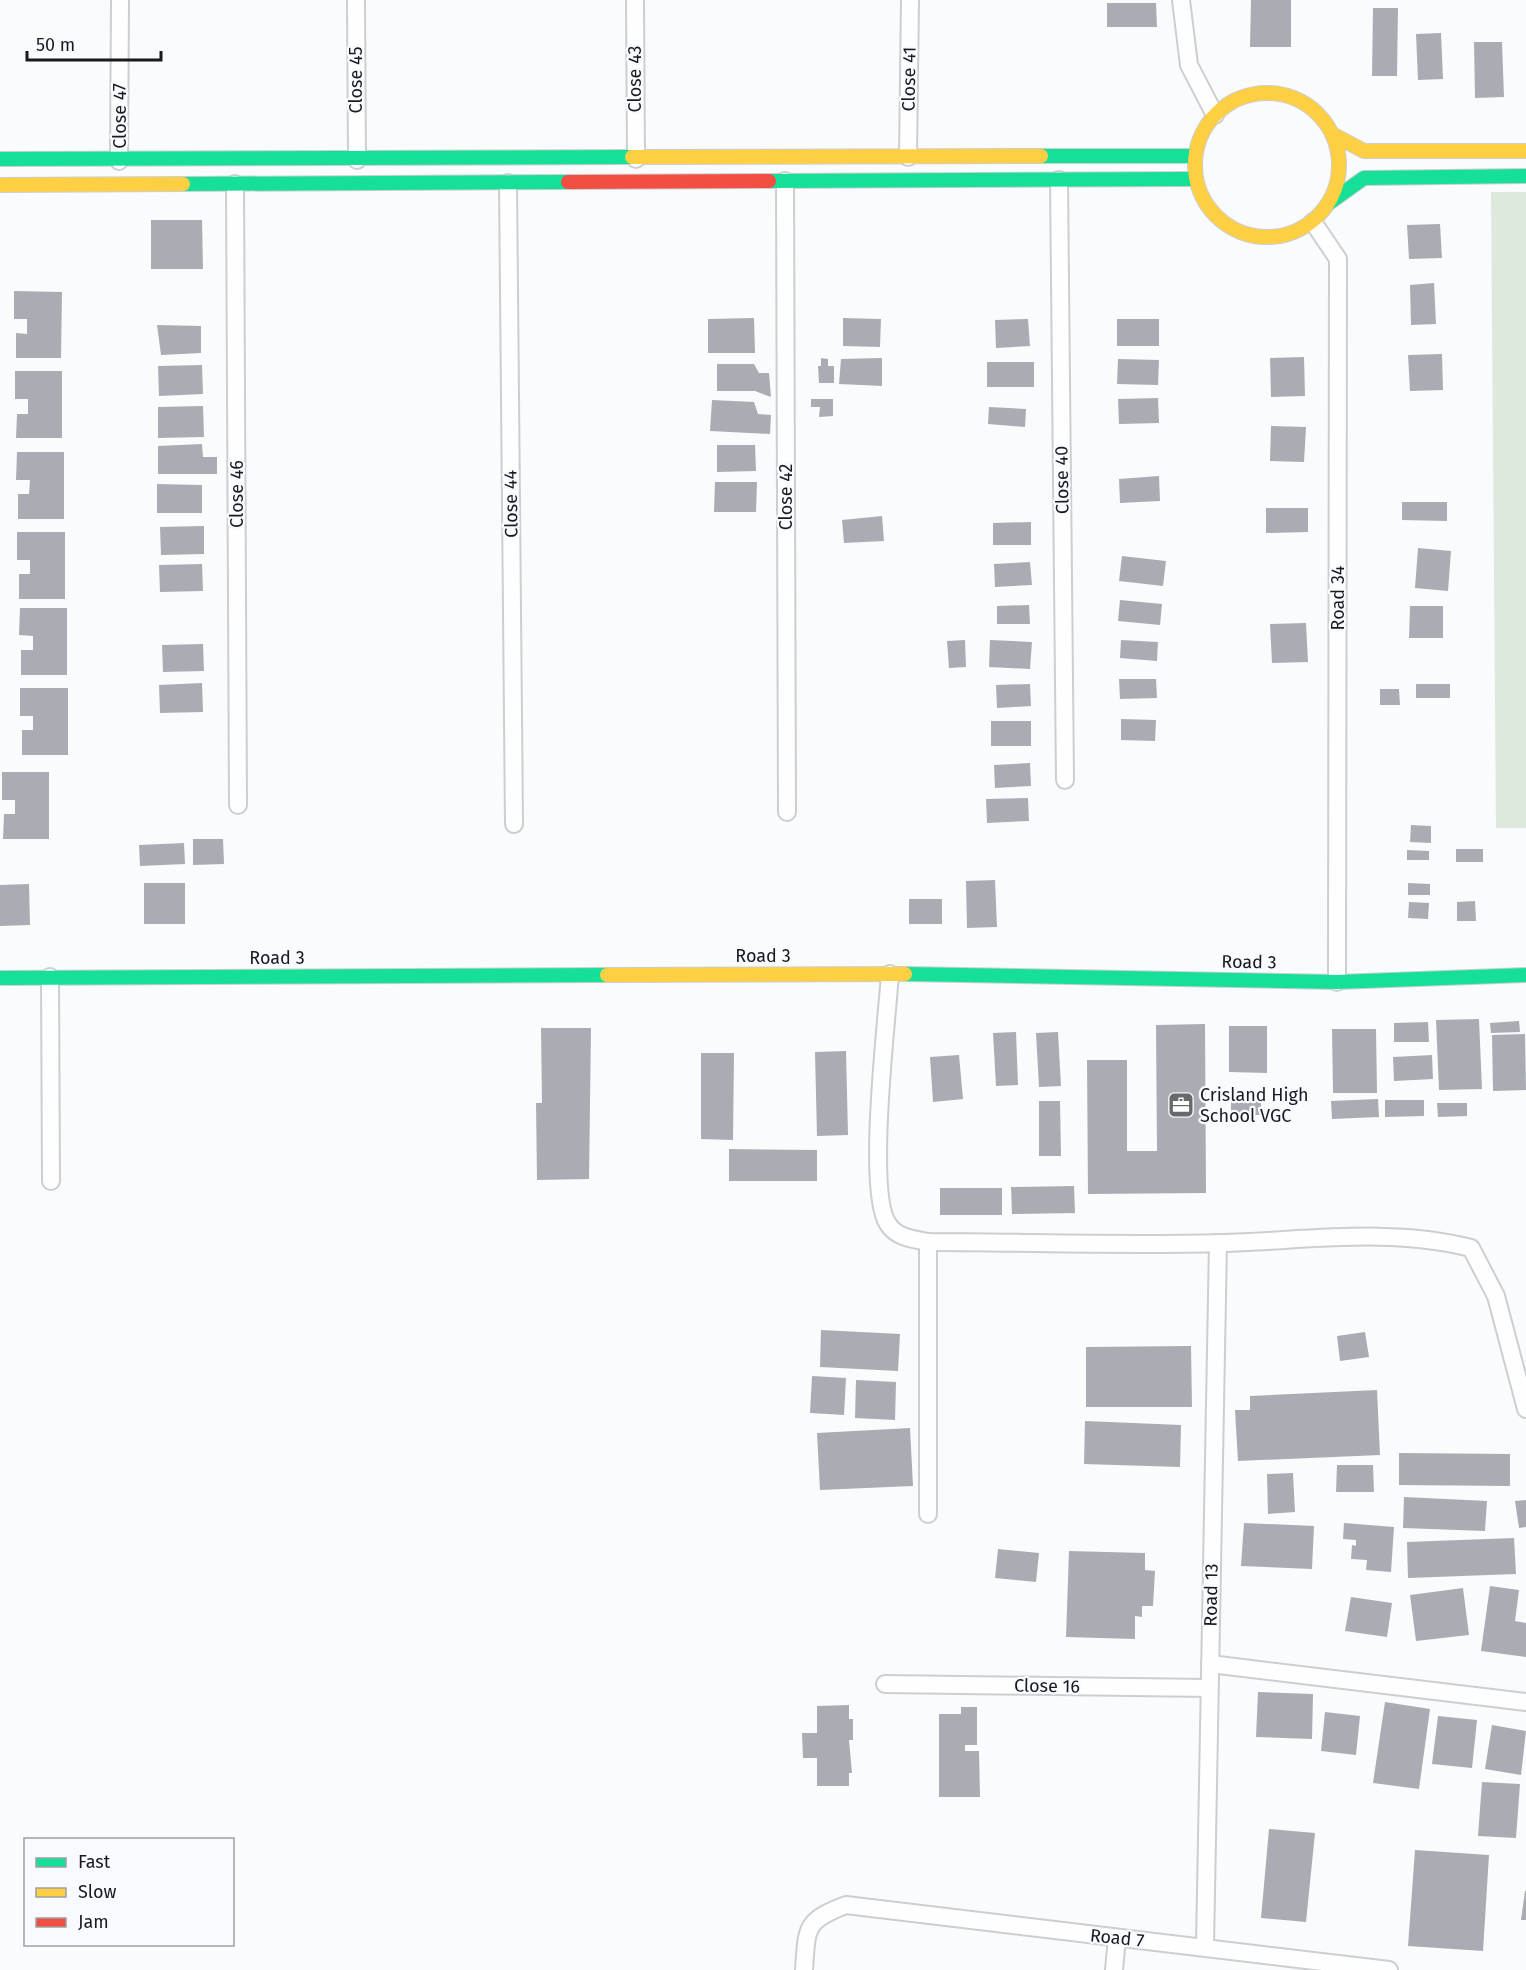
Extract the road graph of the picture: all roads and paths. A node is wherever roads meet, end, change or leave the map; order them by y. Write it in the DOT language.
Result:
graph roads {
  1 [pos="120,0"];
  2 [pos="356,0"];
  3 [pos="635,0"];
  4 [pos="910,0"];
  5 [pos="1181,0"];
  6 [pos="1215,115"];
  7 [pos="1332,134"];
  8 [pos="1526,151"];
  9 [pos="1195,156"];
  10 [pos="908,158"];
  11 [pos="0,159"];
  12 [pos="559,159"];
  13 [pos="636,159"];
  14 [pos="119,160"];
  15 [pos="357,160"];
  16 [pos="1526,176"];
  17 [pos="1196,179"];
  18 [pos="1059,180"];
  19 [pos="785,181"];
  20 [pos="508,183"];
  21 [pos="559,183"];
  22 [pos="235,184"];
  23 [pos="0,185"];
  24 [pos="1329,203"];
  25 [pos="1313,222"];
  26 [pos="1065,780"];
  27 [pos="238,804"];
  28 [pos="788,812"];
  29 [pos="514,824"];
  30 [pos="890,974"];
  31 [pos="1526,975"];
  32 [pos="50,977"];
  33 [pos="0,978"];
  34 [pos="1338,982"];
  35 [pos="51,1181"];
  36 [pos="928,1242"];
  37 [pos="1218,1243"];
  38 [pos="1526,1409"];
  39 [pos="928,1514"];
  40 [pos="1210,1664"];
  41 [pos="885,1683"];
  42 [pos="1209,1688"];
  43 [pos="1526,1702"];
  44 [pos="1117,1938"];
  45 [pos="1205,1946"];
  46 [pos="804,1970"];
  47 [pos="1114,1970"];
  48 [pos="1389,1970"];
  1 -- 14 [label="street, Close 47"];
  2 -- 15 [label="street, Close 45"];
  3 -- 13 [label="street, Close 43"];
  4 -- 10 [label="street, Close 41"];
  5 -- 6 [label="street"];
  6 -- 7 [label="street"];
  6 -- 9 [label="street"];
  7 -- 8 [label="street"];
  7 -- 24 [label="street"];
  9 -- 10 [label="street"];
  9 -- 17 [label="street"];
  10 -- 13 [label="street"];
  11 -- 14 [label="street"];
  12 -- 13 [label="street"];
  12 -- 15 [label="street"];
  12 -- 21 [label="street"];
  14 -- 15 [label="street"];
  16 -- 24 [label="street"];
  17 -- 18 [label="street"];
  17 -- 25 [label="street"];
  18 -- 19 [label="street"];
  18 -- 26 [label="street, Close 40"];
  19 -- 21 [label="street"];
  19 -- 28 [label="street, Close 42"];
  20 -- 21 [label="street"];
  20 -- 22 [label="street"];
  20 -- 29 [label="street, Close 44"];
  22 -- 23 [label="street"];
  22 -- 27 [label="street, Close 46"];
  24 -- 25 [label="street"];
  25 -- 34 [label="street, Road 34"];
  30 -- 32 [label="street, Road 3"];
  30 -- 34 [label="street, Road 3"];
  30 -- 36 [label="street"];
  31 -- 34 [label="street, Road 3"];
  32 -- 33 [label="street, Road 3"];
  32 -- 35 [label="street"];
  36 -- 37 [label="street"];
  36 -- 39 [label="street"];
  37 -- 38 [label="street"];
  37 -- 40 [label="street, Road 13"];
  40 -- 42 [label="street, Road 13"];
  40 -- 43 [label="street"];
  41 -- 42 [label="street, Close 16"];
  42 -- 45 [label="street, Road 13"];
  44 -- 45 [label="street, Road 7"];
  44 -- 46 [label="street, Road 7"];
  44 -- 47 [label="street"];
  45 -- 48 [label="street, Road 7"];
}
